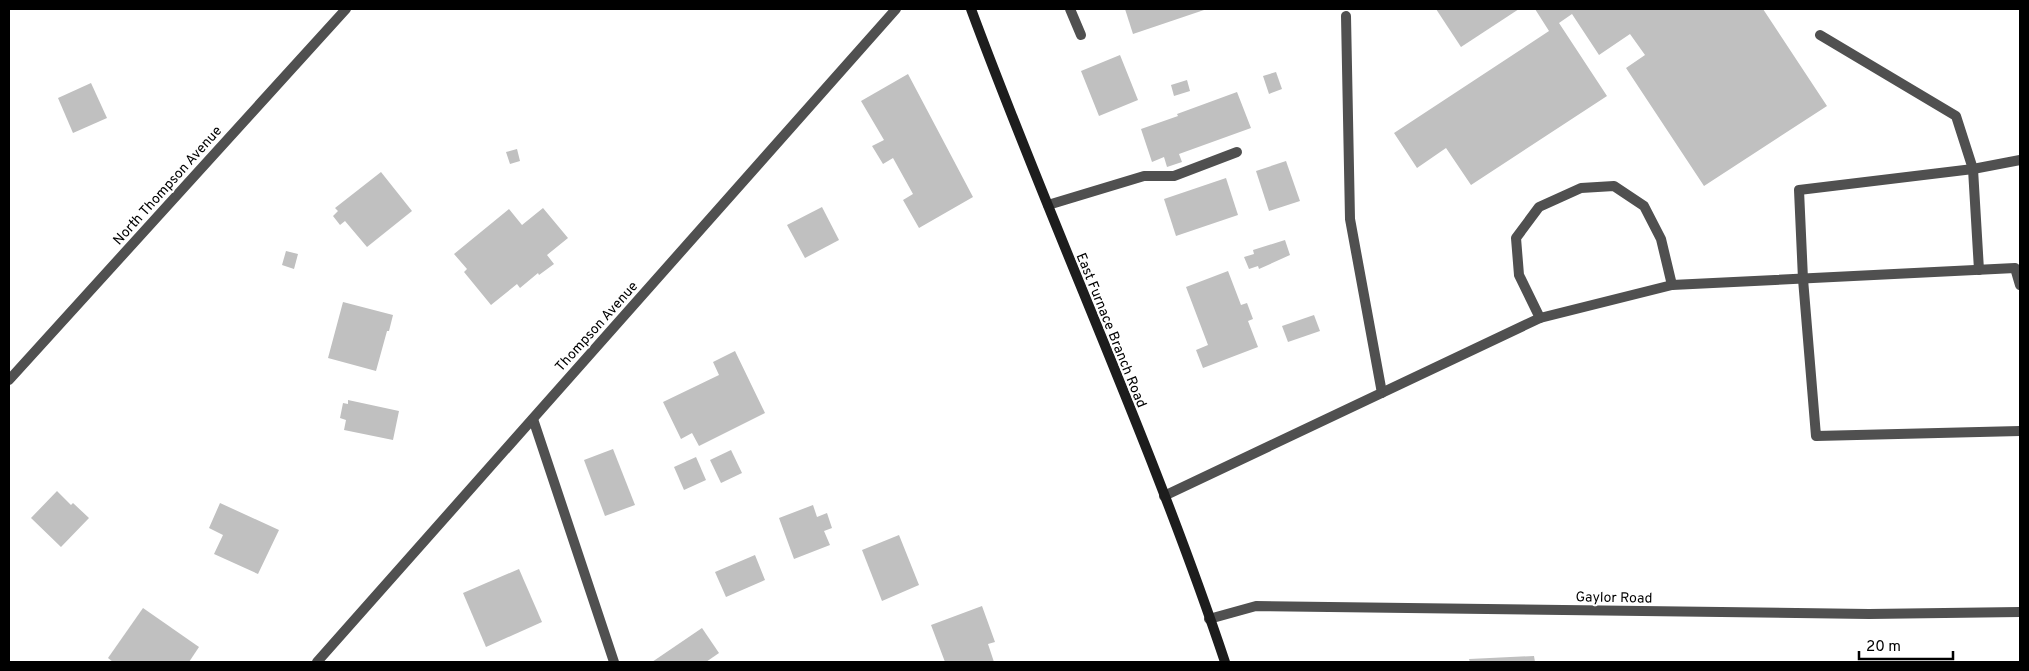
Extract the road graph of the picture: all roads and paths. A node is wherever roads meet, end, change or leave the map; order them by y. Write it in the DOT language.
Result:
graph roads {
  1 [pos="346,9"];
  2 [pos="896,9"];
  3 [pos="972,9"];
  4 [pos="1070,9"];
  5 [pos="1346,16"];
  6 [pos="1081,35"];
  7 [pos="1820,35"];
  8 [pos="1238,152"];
  9 [pos="2020,160"];
  10 [pos="1973,169"];
  11 [pos="1048,205"];
  12 [pos="1979,270"];
  13 [pos="1803,279"];
  14 [pos="1672,285"];
  15 [pos="2020,285"];
  16 [pos="1540,318"];
  17 [pos="9,380"];
  18 [pos="1382,393"];
  19 [pos="533,419"];
  20 [pos="2020,431"];
  21 [pos="1164,496"];
  22 [pos="2020,612"];
  23 [pos="1209,619"];
  24 [pos="317,662"];
  25 [pos="614,662"];
  26 [pos="1225,662"];
  1 -- 17 [label="street, North Thompson Avenue"];
  2 -- 19 [label="street, Thompson Avenue"];
  3 -- 11 [label="main road, East Furnace Branch Road"];
  4 -- 6 [label="street"];
  5 -- 18 [label="street"];
  7 -- 10 [label="street"];
  8 -- 11 [label="street"];
  9 -- 10 [label="street"];
  10 -- 12 [label="street"];
  10 -- 13 [label="street"];
  11 -- 21 [label="main road, East Furnace Branch Road"];
  12 -- 13 [label="street"];
  12 -- 15 [label="street"];
  13 -- 14 [label="street"];
  13 -- 20 [label="street"];
  14 -- 16 [label="street"];
  14 -- 16 [label="street"];
  16 -- 18 [label="street"];
  18 -- 21 [label="street"];
  19 -- 24 [label="street, Thompson Avenue"];
  19 -- 25 [label="street"];
  21 -- 23 [label="main road, East Furnace Branch Road"];
  22 -- 23 [label="street, Gaylor Road"];
  23 -- 26 [label="main road, East Furnace Branch Road"];
}
